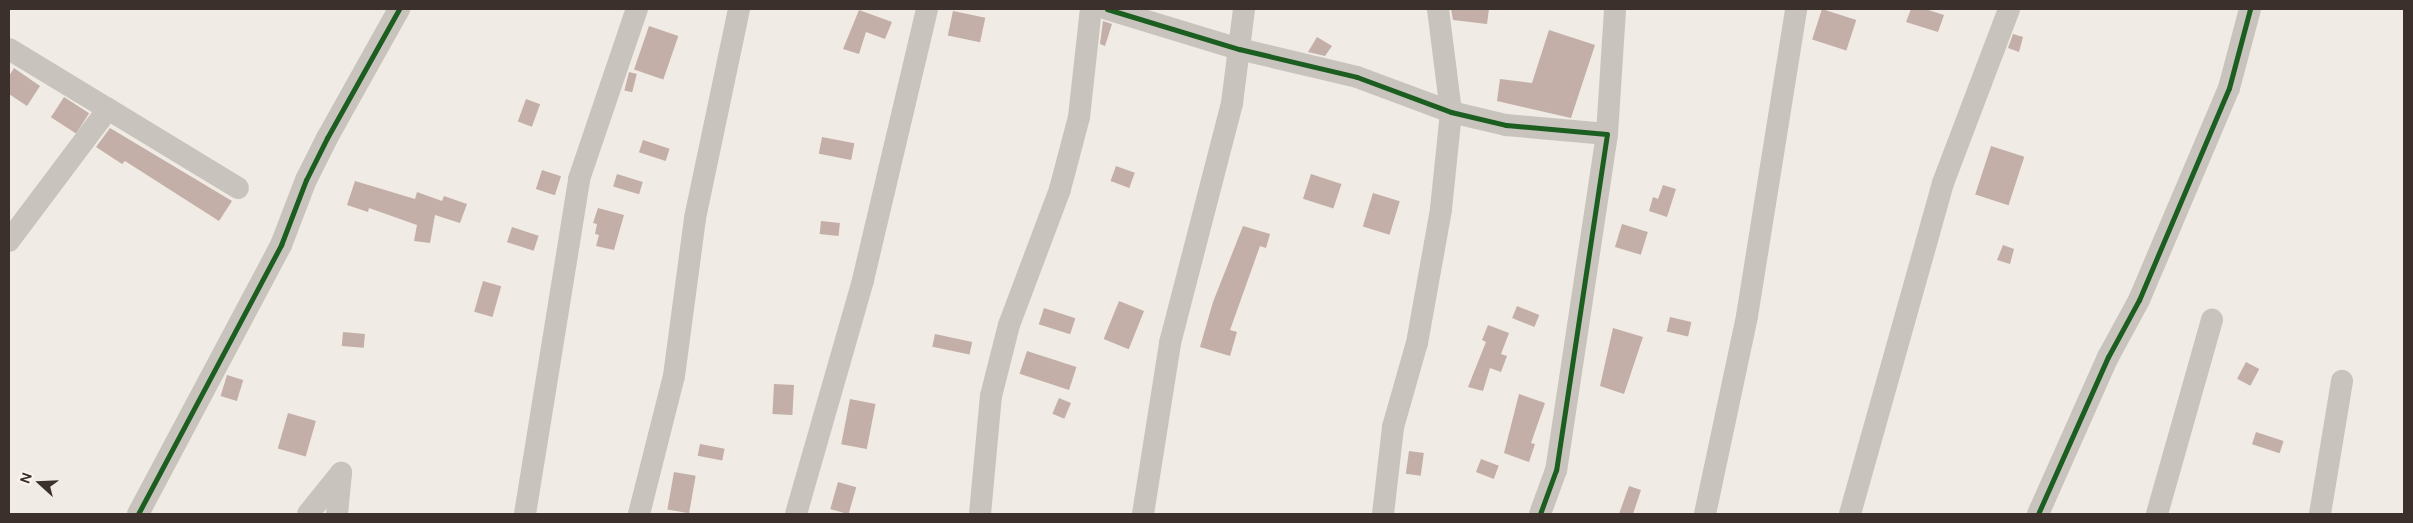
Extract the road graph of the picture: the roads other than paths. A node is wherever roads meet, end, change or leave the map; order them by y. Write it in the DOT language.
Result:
graph roads {
  1 [pos="399,9"];
  2 [pos="637,9"];
  3 [pos="739,9"];
  4 [pos="927,9"];
  5 [pos="1091,9"];
  6 [pos="1107,9"];
  7 [pos="1244,9"];
  8 [pos="1438,9"];
  9 [pos="1615,9"];
  10 [pos="1796,9"];
  11 [pos="2009,9"];
  12 [pos="2250,9"];
  13 [pos="9,49"];
  14 [pos="1239,49"];
  15 [pos="108,109"];
  16 [pos="1451,112"];
  17 [pos="1607,134"];
  18 [pos="238,188"];
  19 [pos="9,241"];
  20 [pos="2212,320"];
  21 [pos="2342,381"];
  22 [pos="138,514"];
  23 [pos="308,514"];
  24 [pos="337,514"];
  25 [pos="525,514"];
  26 [pos="639,514"];
  27 [pos="796,514"];
  28 [pos="980,514"];
  29 [pos="1143,514"];
  30 [pos="1382,514"];
  31 [pos="1540,514"];
  32 [pos="1706,514"];
  33 [pos="1850,514"];
  34 [pos="2038,514"];
  35 [pos="2157,514"];
  36 [pos="2320,514"];
  1 -- 22 [label="street"];
  2 -- 25 [label="street"];
  3 -- 26 [label="street"];
  4 -- 27 [label="street"];
  5 -- 28 [label="street"];
  6 -- 14 [label="street"];
  7 -- 14 [label="street"];
  8 -- 16 [label="street"];
  9 -- 17 [label="street"];
  10 -- 32 [label="street"];
  11 -- 33 [label="street"];
  12 -- 34 [label="street"];
  13 -- 15 [label="street"];
  14 -- 16 [label="street"];
  14 -- 29 [label="street"];
  15 -- 18 [label="street"];
  15 -- 19 [label="street"];
  16 -- 17 [label="street"];
  16 -- 30 [label="street"];
  17 -- 31 [label="street"];
  20 -- 35 [label="street"];
  21 -- 36 [label="street"];
  23 -- 24 [label="street"];
}
